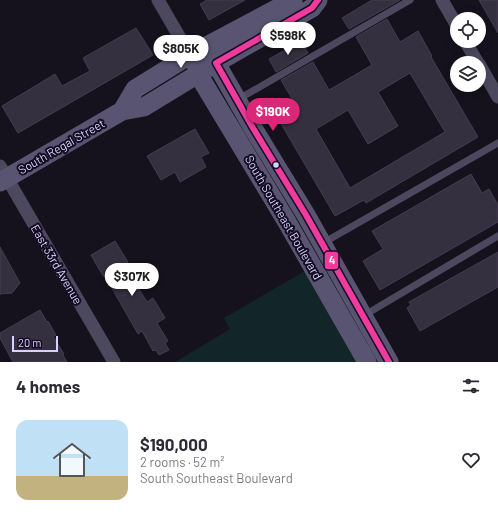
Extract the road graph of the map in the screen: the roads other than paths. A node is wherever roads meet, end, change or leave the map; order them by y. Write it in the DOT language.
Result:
graph roads {
  1 [pos="158,0"];
  2 [pos="318,0"];
  3 [pos="410,0"];
  4 [pos="442,0"];
  5 [pos="286,2"];
  6 [pos="450,14"];
  7 [pos="198,59"];
  8 [pos="216,63"];
  9 [pos="486,76"];
  10 [pos="498,97"];
  11 [pos="237,100"];
  12 [pos="122,111"];
  13 [pos="498,143"];
  14 [pos="2,175"];
  15 [pos="498,236"];
  16 [pos="322,244"];
  17 [pos="363,316"];
  18 [pos="114,362"];
  19 [pos="367,362"];
  20 [pos="389,362"];
  1 -- 7 [label="street"];
  2 -- 8 [label="main road, South Regal Street"];
  3 -- 11 [label="lane"];
  4 -- 6 [label="street"];
  5 -- 7 [label="main road, South Regal Street"];
  7 -- 8 [label="main road, South Regal Street"];
  7 -- 12 [label="main road, South Regal Street"];
  7 -- 12 [label="main road, South Regal Street"];
  7 -- 19 [label="main road, South Southeast Boulevard"];
  8 -- 11 [label="main road, South Southeast Boulevard"];
  9 -- 10 [label="street"];
  11 -- 16 [label="main road, South Southeast Boulevard"];
  12 -- 14 [label="main road, South Regal Street"];
  13 -- 16 [label="lane"];
  14 -- 18 [label="street, East 33rd Avenue"];
  15 -- 17 [label="lane"];
  16 -- 17 [label="main road, South Southeast Boulevard"];
  17 -- 20 [label="main road, South Southeast Boulevard"];
}
